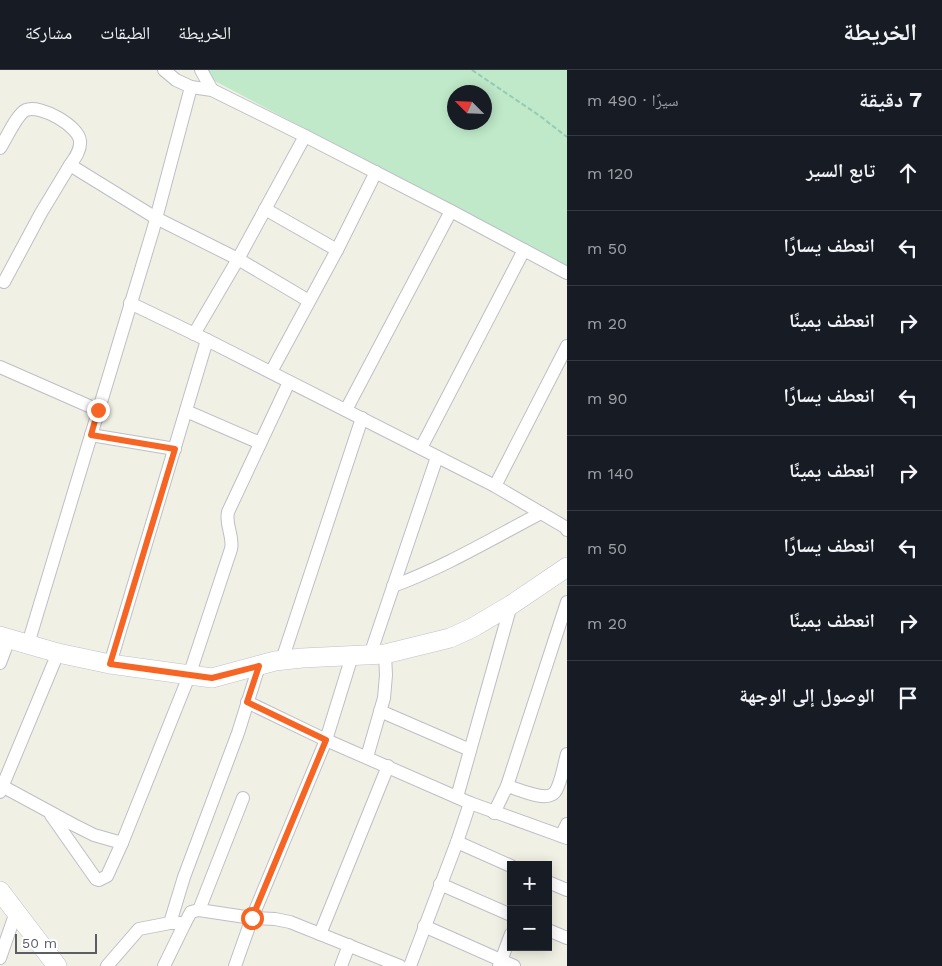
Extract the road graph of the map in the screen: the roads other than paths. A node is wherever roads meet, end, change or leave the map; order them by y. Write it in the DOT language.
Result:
graph roads {
  1 [pos="164,70"];
  2 [pos="201,70"];
  3 [pos="191,87"];
  4 [pos="212,90"];
  5 [pos="305,136"];
  6 [pos="0,148"];
  7 [pos="70,166"];
  8 [pos="376,172"];
  9 [pos="265,209"];
  10 [pos="451,211"];
  11 [pos="156,218"];
  12 [pos="337,250"];
  13 [pos="524,250"];
  14 [pos="238,259"];
  15 [pos="567,273"];
  16 [pos="1,285"];
  17 [pos="309,301"];
  18 [pos="130,303"];
  19 [pos="194,334"];
  20 [pos="208,340"];
  21 [pos="567,346"];
  22 [pos="0,367"];
  23 [pos="271,372"];
  24 [pos="289,382"];
  25 [pos="98,410"];
  26 [pos="346,410"];
  27 [pos="186,411"];
  28 [pos="362,418"];
  29 [pos="91,435"];
  30 [pos="260,444"];
  31 [pos="421,448"];
  32 [pos="175,449"];
  33 [pos="437,457"];
  34 [pos="495,486"];
  35 [pos="541,513"];
  36 [pos="566,527"];
  37 [pos="567,567"];
  38 [pos="393,586"];
  39 [pos="567,602"];
  40 [pos="512,605"];
  41 [pos="5,637"];
  42 [pos="28,644"];
  43 [pos="58,653"];
  44 [pos="369,655"];
  45 [pos="282,660"];
  46 [pos="0,663"];
  47 [pos="110,664"];
  48 [pos="259,666"];
  49 [pos="189,676"];
  50 [pos="247,702"];
  51 [pos="380,711"];
  52 [pos="326,740"];
  53 [pos="470,750"];
  54 [pos="567,754"];
  55 [pos="367,757"];
  56 [pos="388,766"];
  57 [pos="507,786"];
  58 [pos="1,789"];
  59 [pos="457,797"];
  60 [pos="242,798"];
  61 [pos="470,803"];
  62 [pos="50,812"];
  63 [pos="494,813"];
  64 [pos="567,824"];
  65 [pos="564,837"];
  66 [pos="457,842"];
  67 [pos="122,843"];
  68 [pos="507,864"];
  69 [pos="440,884"];
  70 [pos="552,884"];
  71 [pos="0,890"];
  72 [pos="567,890"];
  73 [pos="199,910"];
  74 [pos="16,912"];
  75 [pos="507,913"];
  76 [pos="252,918"];
  77 [pos="170,923"];
  78 [pos="185,923"];
  79 [pos="424,926"];
  80 [pos="552,932"];
  81 [pos="320,934"];
  82 [pos="567,938"];
  83 [pos="349,945"];
  84 [pos="507,945"];
  85 [pos="0,958"];
  86 [pos="500,964"];
  87 [pos="57,966"];
  88 [pos="107,966"];
  89 [pos="164,966"];
  90 [pos="235,966"];
  91 [pos="341,966"];
  92 [pos="400,966"];
  93 [pos="410,966"];
  94 [pos="514,966"];
  1 -- 3 [label="street"];
  2 -- 4 [label="street"];
  3 -- 4 [label="street"];
  3 -- 11 [label="street"];
  4 -- 5 [label="street"];
  5 -- 8 [label="street"];
  5 -- 9 [label="street"];
  6 -- 7 [label="street"];
  7 -- 11 [label="street"];
  7 -- 16 [label="street"];
  8 -- 10 [label="street"];
  8 -- 12 [label="street"];
  9 -- 12 [label="street"];
  9 -- 14 [label="street"];
  10 -- 13 [label="street"];
  10 -- 26 [label="street"];
  11 -- 14 [label="street"];
  11 -- 18 [label="street"];
  12 -- 17 [label="street"];
  13 -- 15 [label="street"];
  13 -- 31 [label="street"];
  14 -- 17 [label="street"];
  14 -- 19 [label="street"];
  17 -- 23 [label="street"];
  18 -- 19 [label="street"];
  18 -- 25 [label="street"];
  19 -- 20 [label="street"];
  20 -- 23 [label="street"];
  20 -- 27 [label="street"];
  21 -- 34 [label="street"];
  22 -- 25 [label="street"];
  23 -- 24 [label="street"];
  24 -- 26 [label="street"];
  24 -- 30 [label="street"];
  25 -- 29 [label="street"];
  26 -- 28 [label="street"];
  27 -- 30 [label="street"];
  27 -- 32 [label="street"];
  28 -- 31 [label="street"];
  28 -- 45 [label="street"];
  29 -- 32 [label="street"];
  29 -- 42 [label="street"];
  30 -- 49 [label="street"];
  31 -- 33 [label="street"];
  32 -- 47 [label="street"];
  33 -- 34 [label="street"];
  33 -- 38 [label="street"];
  34 -- 35 [label="street"];
  35 -- 36 [label="street"];
  35 -- 38 [label="street"];
  37 -- 40 [label="street"];
  38 -- 44 [label="street"];
  39 -- 57 [label="street"];
  40 -- 44 [label="street"];
  40 -- 53 [label="street"];
  41 -- 42 [label="street"];
  41 -- 46 [label="street"];
  42 -- 43 [label="street"];
  43 -- 47 [label="street"];
  43 -- 58 [label="street"];
  44 -- 45 [label="street"];
  44 -- 51 [label="street"];
  44 -- 52 [label="street"];
  45 -- 48 [label="street"];
  47 -- 49 [label="street"];
  48 -- 49 [label="street"];
  48 -- 50 [label="street"];
  49 -- 67 [label="street"];
  50 -- 52 [label="street"];
  50 -- 77 [label="street"];
  51 -- 53 [label="street"];
  51 -- 55 [label="street"];
  52 -- 55 [label="street"];
  52 -- 76 [label="street"];
  53 -- 59 [label="street"];
  54 -- 57 [label="street"];
  55 -- 56 [label="street"];
  56 -- 59 [label="street"];
  56 -- 81 [label="street"];
  57 -- 63 [label="street"];
  58 -- 62 [label="street"];
  59 -- 61 [label="street"];
  60 -- 73 [label="street"];
  61 -- 63 [label="street"];
  61 -- 66 [label="street"];
  62 -- 67 [label="street"];
  62 -- 67 [label="street"];
  63 -- 65 [label="street"];
  64 -- 65 [label="street"];
  66 -- 68 [label="street"];
  66 -- 69 [label="street"];
  69 -- 75 [label="street"];
  69 -- 79 [label="street"];
  70 -- 72 [label="street"];
  71 -- 74 [label="street"];
  73 -- 76 [label="street"];
  73 -- 78 [label="street"];
  74 -- 85 [label="street"];
  74 -- 87 [label="street"];
  76 -- 81 [label="street"];
  76 -- 90 [label="street"];
  77 -- 78 [label="street"];
  77 -- 88 [label="street"];
  78 -- 89 [label="street"];
  79 -- 86 [label="street"];
  79 -- 93 [label="street"];
  80 -- 82 [label="street"];
  81 -- 83 [label="street"];
  83 -- 91 [label="street"];
  83 -- 92 [label="street"];
  84 -- 86 [label="street"];
  86 -- 94 [label="street"];
}
